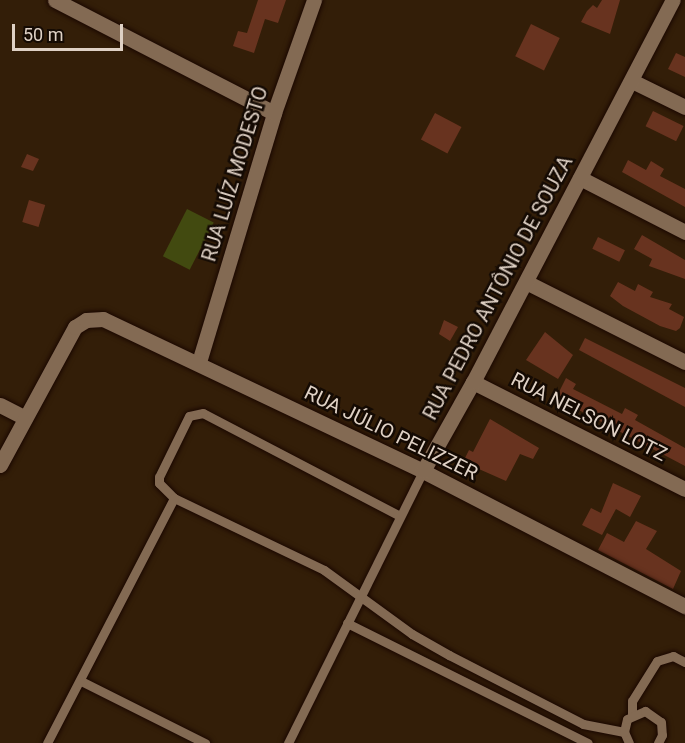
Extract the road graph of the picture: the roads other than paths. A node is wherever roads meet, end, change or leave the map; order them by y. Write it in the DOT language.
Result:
graph roads {
  1 [pos="55,0"];
  2 [pos="314,0"];
  3 [pos="674,0"];
  4 [pos="632,81"];
  5 [pos="685,107"];
  6 [pos="274,113"];
  7 [pos="580,178"];
  8 [pos="685,232"];
  9 [pos="526,282"];
  10 [pos="199,362"];
  11 [pos="685,362"];
  12 [pos="473,382"];
  13 [pos="0,405"];
  14 [pos="25,418"];
  15 [pos="0,465"];
  16 [pos="423,471"];
  17 [pos="685,489"];
  18 [pos="174,498"];
  19 [pos="400,516"];
  20 [pos="360,596"];
  21 [pos="685,606"];
  22 [pos="347,623"];
  23 [pos="685,662"];
  24 [pos="81,681"];
  25 [pos="632,715"];
  26 [pos="624,732"];
  27 [pos="47,743"];
  28 [pos="205,743"];
  29 [pos="288,743"];
  30 [pos="588,743"];
  31 [pos="629,743"];
  32 [pos="658,743"];
  1 -- 6 [label="street"];
  2 -- 6 [label="street, RUA LUÍZ MODESTO"];
  3 -- 4 [label="street, RUA PEDRO ANTÔNIO DE SOUZA"];
  4 -- 5 [label="street"];
  4 -- 7 [label="street, RUA PEDRO ANTÔNIO DE SOUZA"];
  6 -- 10 [label="street, RUA LUÍZ MODESTO"];
  7 -- 8 [label="street"];
  7 -- 9 [label="street, RUA PEDRO ANTÔNIO DE SOUZA"];
  9 -- 11 [label="street"];
  9 -- 12 [label="street, RUA PEDRO ANTÔNIO DE SOUZA"];
  10 -- 14 [label="street, RUA JÚLIO PELIZZER"];
  10 -- 16 [label="street, RUA JÚLIO PELIZZER"];
  12 -- 16 [label="street, RUA PEDRO ANTÔNIO DE SOUZA"];
  12 -- 17 [label="street, RUA NELSON LOTZ"];
  13 -- 14 [label="street"];
  14 -- 15 [label="street"];
  16 -- 19 [label="lane, RUA PEDRO ANTÔNIO DE SOUZA"];
  16 -- 21 [label="street, RUA JÚLIO PELIZZER"];
  18 -- 19 [label="lane"];
  18 -- 20 [label="lane"];
  18 -- 24 [label="lane"];
  19 -- 20 [label="lane, RUA PEDRO ANTÔNIO DE SOUZA"];
  20 -- 22 [label="lane, RUA PEDRO ANTÔNIO DE SOUZA"];
  20 -- 26 [label="lane"];
  22 -- 29 [label="lane, RUA PEDRO ANTÔNIO DE SOUZA"];
  22 -- 30 [label="lane"];
  23 -- 25 [label="lane"];
  24 -- 27 [label="lane"];
  24 -- 28 [label="lane"];
  25 -- 26 [label="lane"];
  25 -- 32 [label="lane"];
  26 -- 31 [label="lane"];
}
